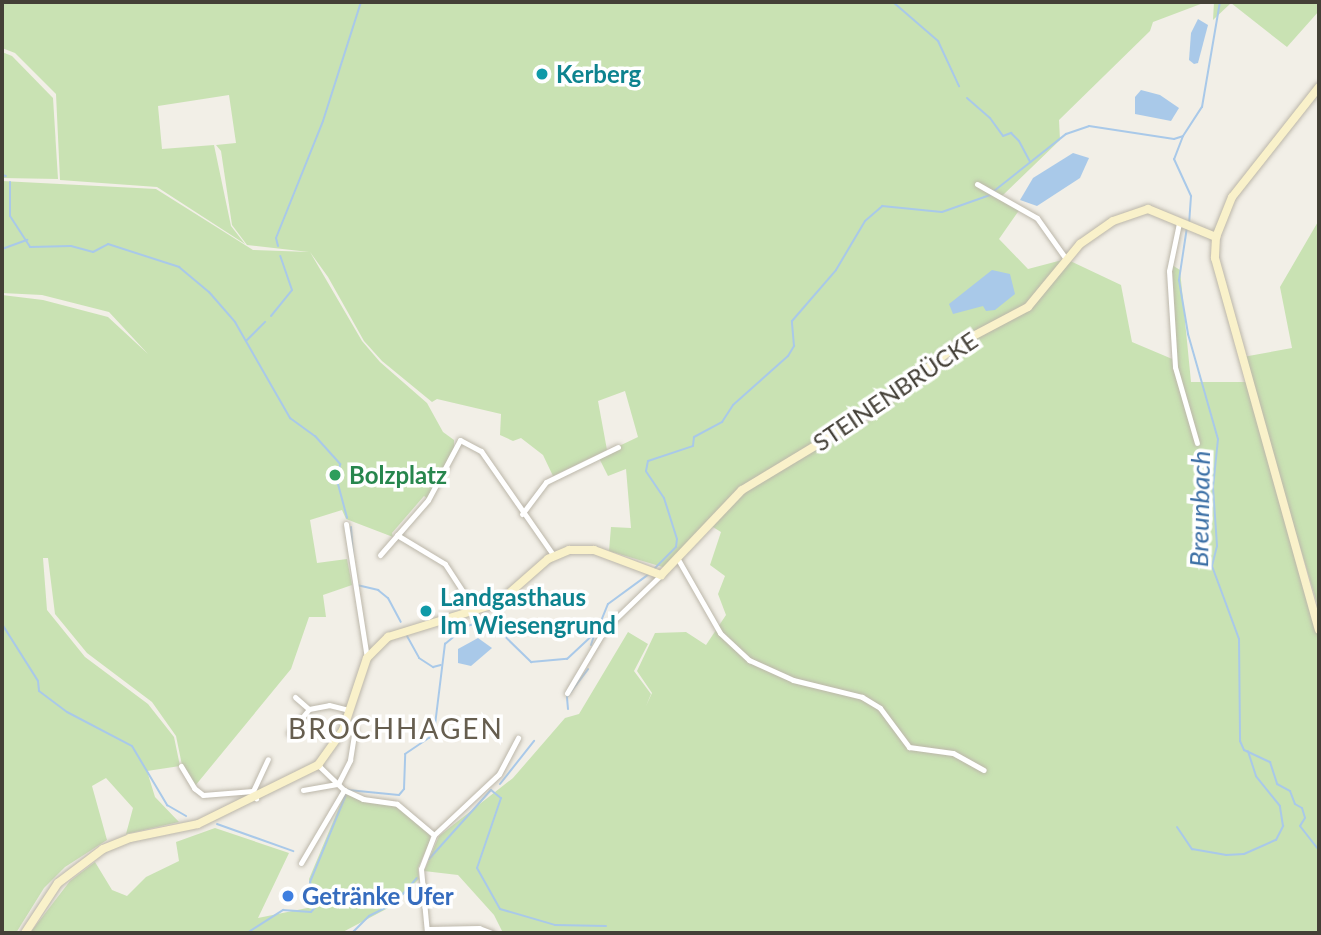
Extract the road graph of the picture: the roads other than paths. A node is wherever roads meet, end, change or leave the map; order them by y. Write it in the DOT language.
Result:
graph roads {
  1 [pos="1319,87"];
  2 [pos="977,184"];
  3 [pos="1185,226"];
  4 [pos="1216,237"];
  5 [pos="1066,259"];
  6 [pos="1197,443"];
  7 [pos="618,447"];
  8 [pos="522,514"];
  9 [pos="346,524"];
  10 [pos="397,535"];
  11 [pos="380,555"];
  12 [pos="554,556"];
  13 [pos="679,561"];
  14 [pos="659,575"];
  15 [pos="475,610"];
  16 [pos="1319,630"];
  17 [pos="367,658"];
  18 [pos="567,693"];
  19 [pos="295,697"];
  20 [pos="309,709"];
  21 [pos="349,710"];
  22 [pos="355,727"];
  23 [pos="289,733"];
  24 [pos="518,738"];
  25 [pos="268,759"];
  26 [pos="318,765"];
  27 [pos="181,766"];
  28 [pos="984,771"];
  29 [pos="338,785"];
  30 [pos="303,790"];
  31 [pos="344,790"];
  32 [pos="254,794"];
  33 [pos="435,835"];
  34 [pos="301,863"];
  35 [pos="428,931"];
  36 [pos="25,933"];
  37 [pos="492,933"];
  1 -- 4 [label="main road"];
  2 -- 5 [label="street"];
  3 -- 4 [label="main road, STEINENBRÜCKE"];
  3 -- 5 [label="main road, STEINENBRÜCKE"];
  3 -- 6 [label="street"];
  4 -- 16 [label="main road"];
  5 -- 13 [label="main road, STEINENBRÜCKE"];
  7 -- 8 [label="street"];
  8 -- 10 [label="street"];
  8 -- 12 [label="street"];
  9 -- 17 [label="street"];
  10 -- 11 [label="street"];
  10 -- 15 [label="street"];
  12 -- 14 [label="main road"];
  12 -- 15 [label="main road"];
  13 -- 14 [label="main road, STEINENBRÜCKE"];
  13 -- 28 [label="street"];
  14 -- 18 [label="street"];
  15 -- 17 [label="main road"];
  17 -- 21 [label="main road"];
  19 -- 20 [label="street"];
  20 -- 21 [label="street"];
  20 -- 23 [label="street"];
  21 -- 26 [label="main road"];
  22 -- 29 [label="street"];
  24 -- 33 [label="street"];
  25 -- 32 [label="street"];
  26 -- 29 [label="street"];
  26 -- 32 [label="main road"];
  27 -- 32 [label="street"];
  29 -- 30 [label="street"];
  29 -- 31 [label="street"];
  31 -- 33 [label="street"];
  31 -- 34 [label="street"];
  32 -- 36 [label="main road"];
  33 -- 35 [label="street"];
  35 -- 37 [label="street"];
}
